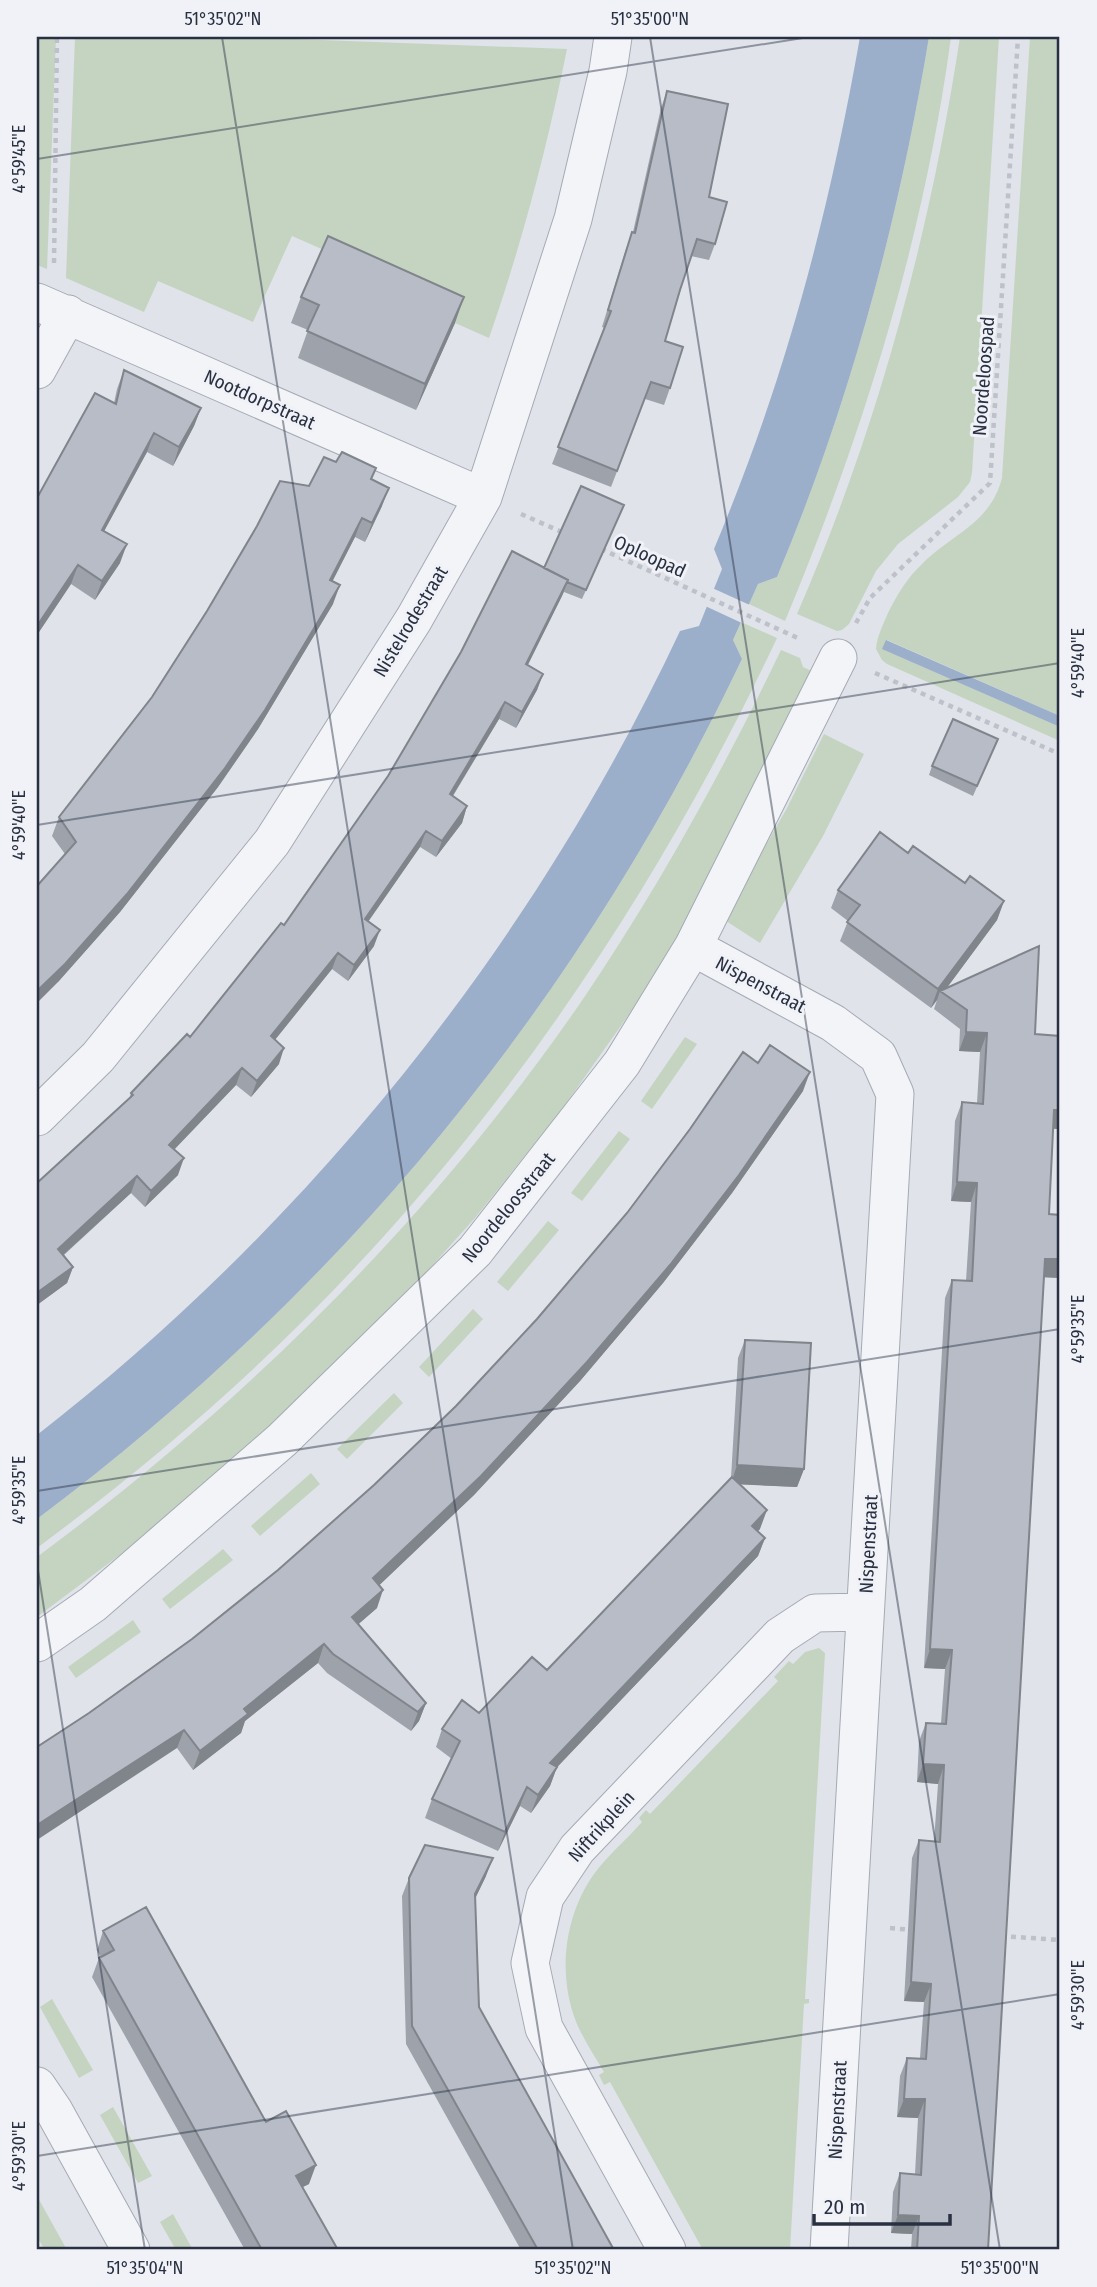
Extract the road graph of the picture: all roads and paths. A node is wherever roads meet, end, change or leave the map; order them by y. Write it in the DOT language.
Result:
graph roads {
  1 [pos="57,37"];
  2 [pos="613,37"];
  3 [pos="1018,37"];
  4 [pos="53,308"];
  5 [pos="37,370"];
  6 [pos="483,497"];
  7 [pos="568,535"];
  8 [pos="592,546"];
  9 [pos="768,624"];
  10 [pos="838,658"];
  11 [pos="1060,754"];
  12 [pos="693,947"];
  13 [pos="37,1117"];
  14 [pos="864,1612"];
  15 [pos="37,1643"];
  16 [pos="847,1925"];
  17 [pos="914,1930"];
  18 [pos="994,1935"];
  19 [pos="1060,1940"];
  20 [pos="37,2086"];
  21 [pos="131,2250"];
  22 [pos="667,2250"];
  23 [pos="829,2250"];
  1 -- 4 [label="path"];
  2 -- 6 [label="street, Nistelrodestraat"];
  3 -- 10 [label="path, Noordeloospad"];
  4 -- 5 [label="street"];
  4 -- 6 [label="street, Nootdorpstraat"];
  6 -- 7 [label="path"];
  6 -- 13 [label="street, Nistelrodestraat"];
  8 -- 9 [label="path, Oploopad"];
  10 -- 11 [label="path"];
  10 -- 12 [label="street, Noordeloosstraat"];
  12 -- 14 [label="street, Nispenstraat"];
  12 -- 15 [label="street, Noordeloosstraat"];
  14 -- 16 [label="street, Nispenstraat"];
  14 -- 22 [label="street, Niftrikplein"];
  16 -- 17 [label="path"];
  16 -- 23 [label="street, Nispenstraat"];
  18 -- 19 [label="path"];
  20 -- 21 [label="street"];
}
